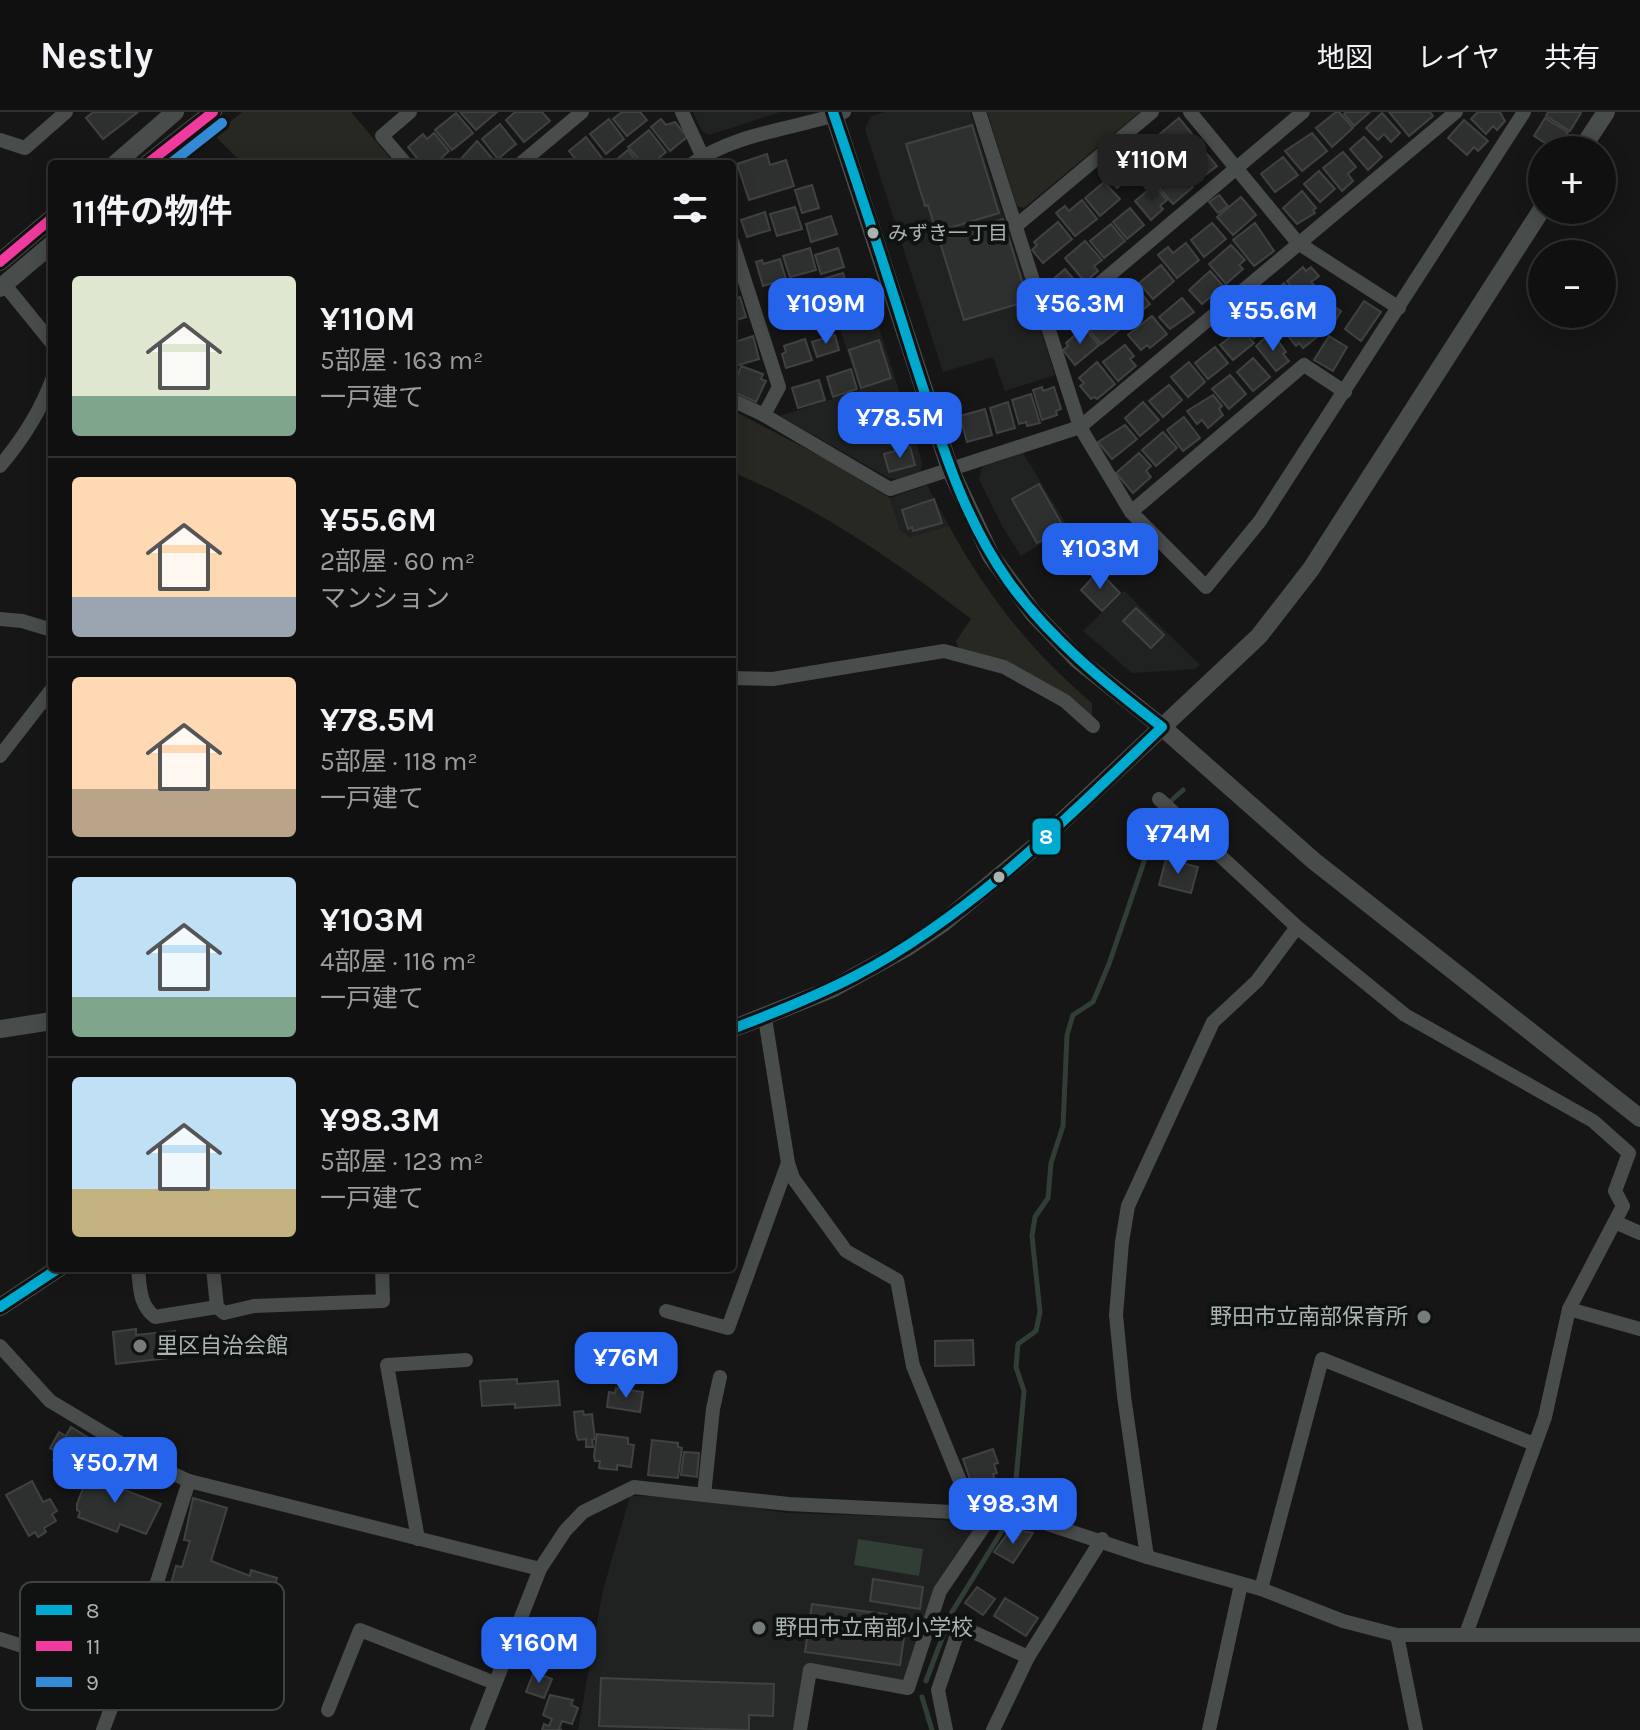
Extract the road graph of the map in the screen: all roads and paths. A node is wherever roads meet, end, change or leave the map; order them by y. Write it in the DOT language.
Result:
graph roads {
  1 [pos="66,112"];
  2 [pos="175,112"];
  3 [pos="213,112"];
  4 [pos="410,112"];
  5 [pos="582,112"];
  6 [pos="682,112"];
  7 [pos="979,112"];
  8 [pos="1152,112"];
  9 [pos="1190,112"];
  10 [pos="1303,112"];
  11 [pos="1456,112"];
  12 [pos="1524,112"];
  13 [pos="1606,112"];
  14 [pos="837,113"];
  15 [pos="1590,136"];
  16 [pos="0,140"];
  17 [pos="120,160"];
  18 [pos="152,160"];
  19 [pos="403,160"];
  20 [pos="525,160"];
  21 [pos="700,160"];
  22 [pos="702,160"];
  23 [pos="1236,168"];
  24 [pos="48,221"];
  25 [pos="1532,224"];
  26 [pos="1016,226"];
  27 [pos="1298,243"];
  28 [pos="48,247"];
  29 [pos="0,262"];
  30 [pos="737,273"];
  31 [pos="2,286"];
  32 [pos="1399,308"];
  33 [pos="1048,327"];
  34 [pos="48,338"];
  35 [pos="48,390"];
  36 [pos="1345,392"];
  37 [pos="736,402"];
  38 [pos="764,415"];
  39 [pos="1080,427"];
  40 [pos="0,466"];
  41 [pos="950,469"];
  42 [pos="1131,512"];
  43 [pos="0,619"];
  44 [pos="48,629"];
  45 [pos="736,678"];
  46 [pos="48,694"];
  47 [pos="1093,726"];
  48 [pos="1162,727"];
  49 [pos="0,756"];
  50 [pos="1159,799"];
  51 [pos="1297,927"];
  52 [pos="765,1018"];
  53 [pos="48,1022"];
  54 [pos="736,1028"];
  55 [pos="0,1029"];
  56 [pos="1640,1118"];
  57 [pos="788,1163"];
  58 [pos="1615,1222"];
  59 [pos="1640,1233"];
  60 [pos="53,1272"];
  61 [pos="138,1272"];
  62 [pos="213,1272"];
  63 [pos="382,1272"];
  64 [pos="0,1307"];
  65 [pos="217,1307"];
  66 [pos="1569,1309"];
  67 [pos="666,1311"];
  68 [pos="1640,1329"];
  69 [pos="0,1346"];
  70 [pos="466,1360"];
  71 [pos="720,1377"];
  72 [pos="1534,1444"];
  73 [pos="189,1481"];
  74 [pos="704,1495"];
  75 [pos="973,1513"];
  76 [pos="991,1516"];
  77 [pos="418,1539"];
  78 [pos="1102,1539"];
  79 [pos="1147,1557"];
  80 [pos="540,1569"];
  81 [pos="155,1582"];
  82 [pos="1241,1584"];
  83 [pos="1261,1589"];
  84 [pos="1466,1634"];
  85 [pos="1397,1635"];
  86 [pos="1640,1635"];
  87 [pos="0,1639"];
  88 [pos="20,1645"];
  89 [pos="1028,1657"];
  90 [pos="495,1683"];
  91 [pos="908,1688"];
  92 [pos="938,1690"];
  93 [pos="110,1710"];
  94 [pos="328,1710"];
  95 [pos="103,1730"];
  96 [pos="477,1730"];
  97 [pos="800,1730"];
  98 [pos="946,1730"];
  99 [pos="993,1730"];
  100 [pos="1209,1730"];
  101 [pos="1416,1730"];
  1 -- 16 [label="street"];
  2 -- 17 [label="street"];
  3 -- 18 [label="street"];
  4 -- 19 [label="street"];
  5 -- 20 [label="street"];
  6 -- 21 [label="street"];
  7 -- 26 [label="street"];
  8 -- 26 [label="street"];
  9 -- 23 [label="street"];
  10 -- 23 [label="street"];
  11 -- 27 [label="street"];
  12 -- 32 [label="street"];
  13 -- 15 [label="street"];
  14 -- 22 [label="street"];
  14 -- 41 [label="street"];
  23 -- 27 [label="street"];
  23 -- 33 [label="street"];
  24 -- 29 [label="street"];
  25 -- 48 [label="street"];
  26 -- 33 [label="street"];
  27 -- 32 [label="street"];
  27 -- 39 [label="street"];
  28 -- 31 [label="street"];
  30 -- 38 [label="street"];
  31 -- 34 [label="street"];
  32 -- 36 [label="street"];
  33 -- 39 [label="street"];
  35 -- 40 [label="street"];
  36 -- 42 [label="street"];
  36 -- 42 [label="street"];
  37 -- 38 [label="street"];
  38 -- 41 [label="street"];
  39 -- 41 [label="street"];
  39 -- 42 [label="street"];
  41 -- 48 [label="street"];
  43 -- 44 [label="street"];
  45 -- 47 [label="street"];
  46 -- 49 [label="street"];
  48 -- 52 [label="street"];
  48 -- 56 [label="street"];
  50 -- 51 [label="street"];
  51 -- 58 [label="street"];
  51 -- 79 [label="street"];
  52 -- 54 [label="street"];
  52 -- 57 [label="street"];
  53 -- 55 [label="street"];
  57 -- 67 [label="street"];
  57 -- 75 [label="street"];
  58 -- 59 [label="street"];
  58 -- 66 [label="street"];
  60 -- 64 [label="street"];
  61 -- 65 [label="street"];
  62 -- 65 [label="street"];
  63 -- 65 [label="street"];
  66 -- 68 [label="street"];
  66 -- 72 [label="street"];
  69 -- 73 [label="street"];
  70 -- 77 [label="street"];
  71 -- 74 [label="street"];
  72 -- 83 [label="street"];
  72 -- 84 [label="street"];
  73 -- 77 [label="street"];
  73 -- 81 [label="street"];
  74 -- 75 [label="street"];
  74 -- 80 [label="street"];
  75 -- 76 [label="street"];
  76 -- 78 [label="street"];
  76 -- 91 [label="street"];
  77 -- 80 [label="street"];
  78 -- 79 [label="street"];
  78 -- 89 [label="street"];
  79 -- 82 [label="street"];
  80 -- 90 [label="street"];
  82 -- 83 [label="street"];
  82 -- 100 [label="street"];
  83 -- 85 [label="street"];
  84 -- 85 [label="street"];
  84 -- 86 [label="street"];
  85 -- 101 [label="street"];
  87 -- 88 [label="street"];
  89 -- 92 [label="street"];
  89 -- 99 [label="street"];
  90 -- 94 [label="street"];
  90 -- 96 [label="street"];
  91 -- 92 [label="street"];
  91 -- 97 [label="street"];
  92 -- 98 [label="street"];
  93 -- 95 [label="street"];
}
